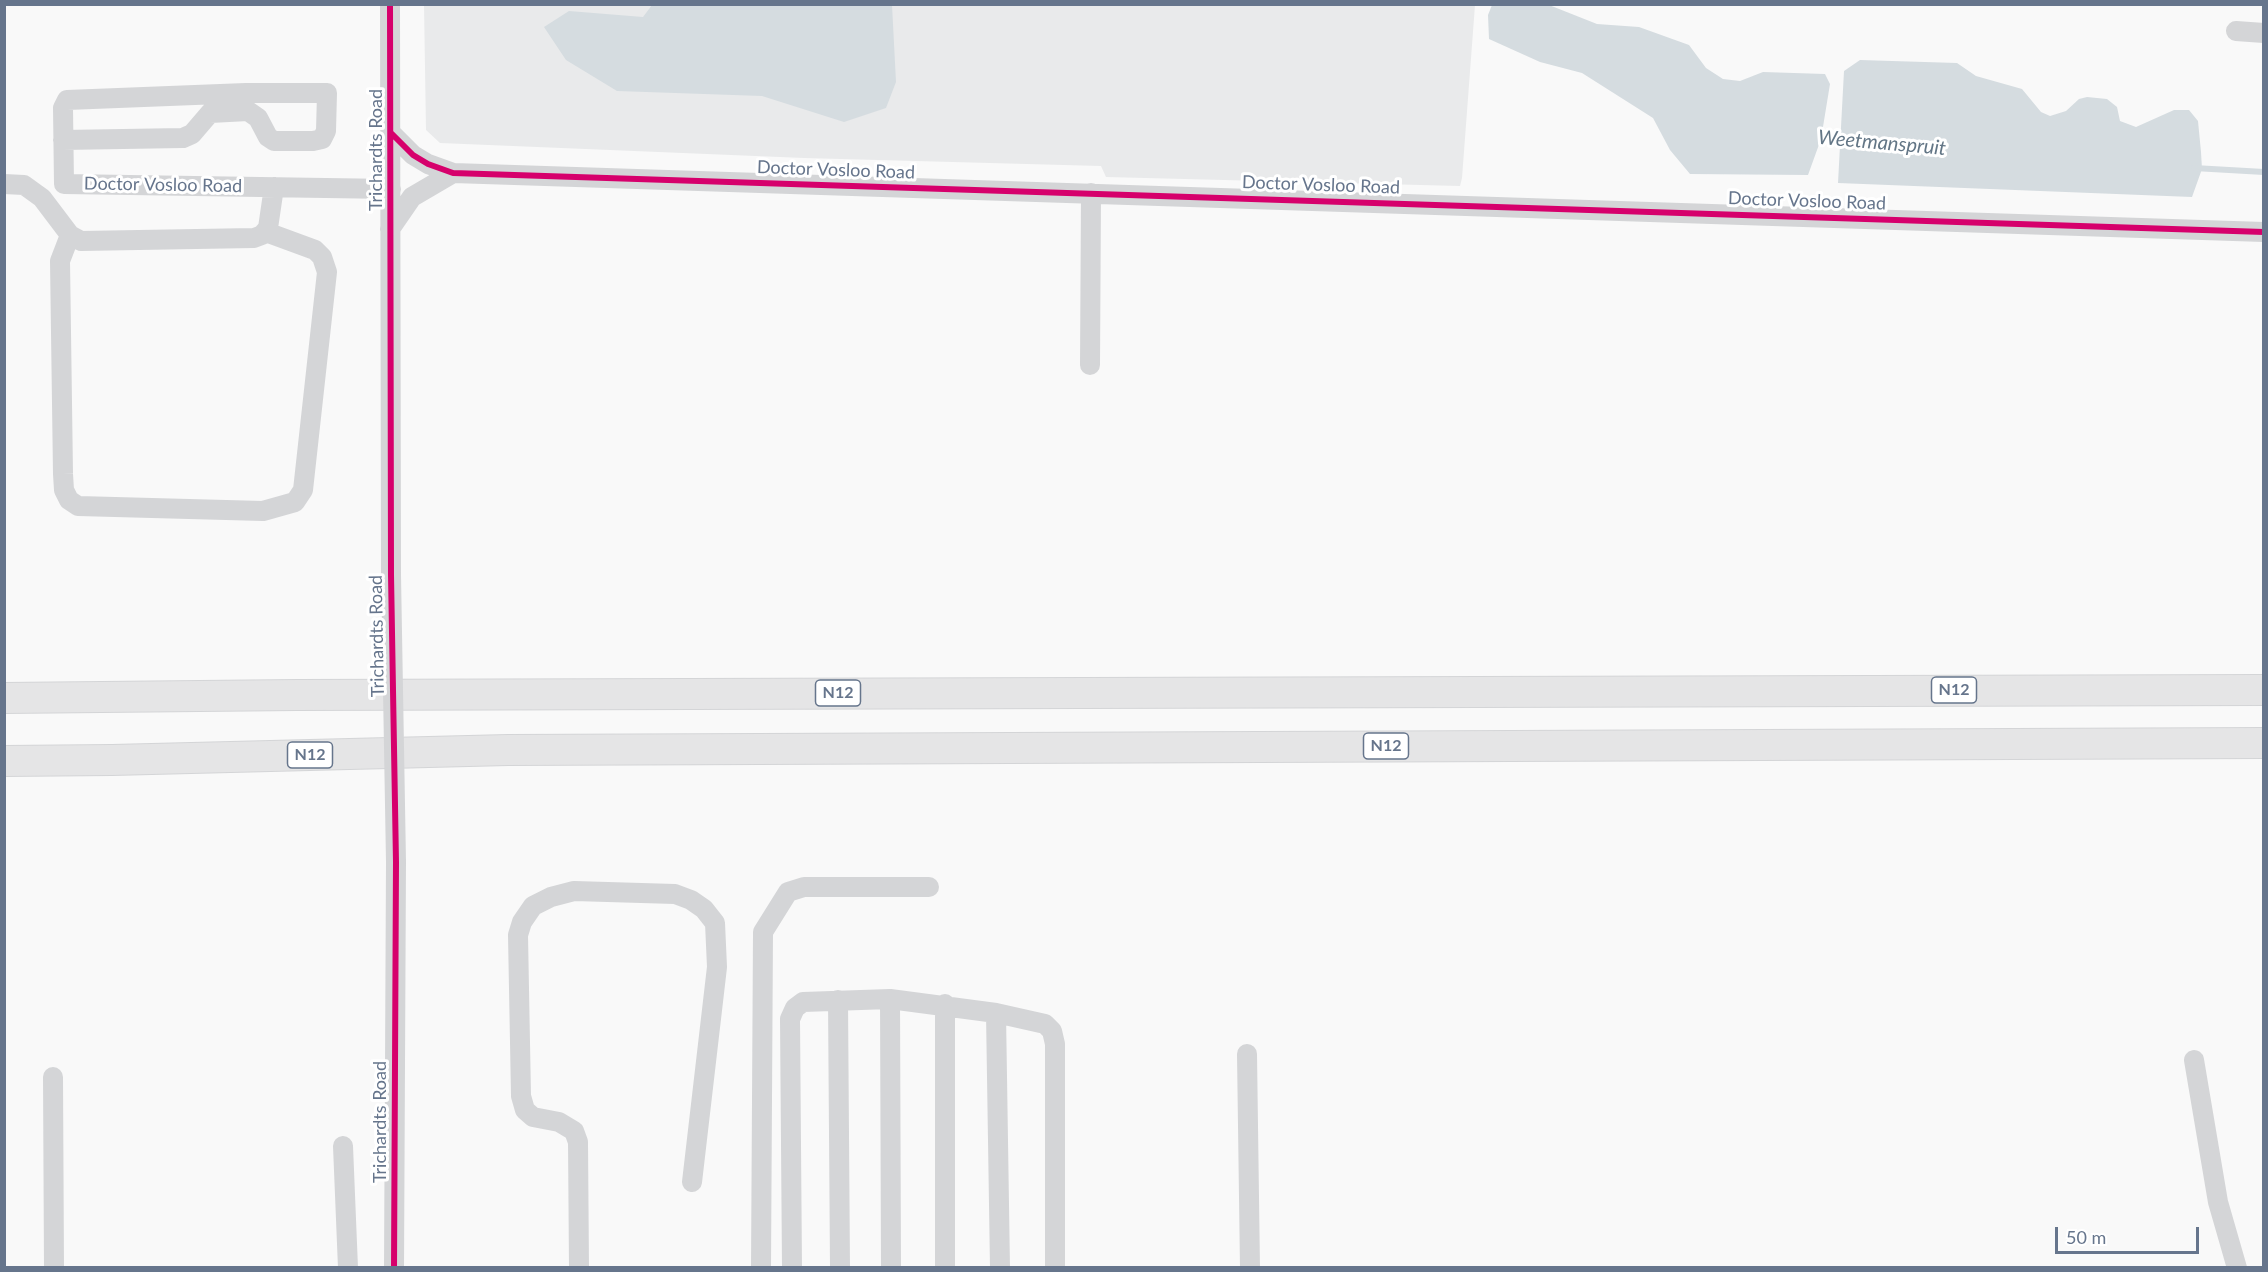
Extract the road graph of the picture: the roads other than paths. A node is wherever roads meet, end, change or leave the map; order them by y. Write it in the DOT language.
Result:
graph roads {
  1 [pos="390,4"];
  2 [pos="2236,31"];
  3 [pos="2264,33"];
  4 [pos="247,102"];
  5 [pos="391,133"];
  6 [pos="63,140"];
  7 [pos="453,172"];
  8 [pos="14,185"];
  9 [pos="274,187"];
  10 [pos="391,189"];
  11 [pos="1091,193"];
  12 [pos="390,229"];
  13 [pos="266,232"];
  14 [pos="2264,232"];
  15 [pos="70,235"];
  16 [pos="1089,365"];
  17 [pos="4,689"];
  18 [pos="2264,690"];
  19 [pos="297,695"];
  20 [pos="4,698"];
  21 [pos="2264,743"];
  22 [pos="4,760"];
  23 [pos="929,887"];
  24 [pos="890,999"];
  25 [pos="838,1000"];
  26 [pos="945,1004"];
  27 [pos="996,1013"];
  28 [pos="1247,1054"];
  29 [pos="2194,1060"];
  30 [pos="53,1077"];
  31 [pos="343,1146"];
  32 [pos="692,1182"];
  33 [pos="54,1268"];
  34 [pos="348,1268"];
  35 [pos="394,1268"];
  36 [pos="579,1268"];
  37 [pos="761,1268"];
  38 [pos="792,1268"];
  39 [pos="840,1268"];
  40 [pos="891,1268"];
  41 [pos="945,1268"];
  42 [pos="1000,1268"];
  43 [pos="1055,1268"];
  44 [pos="1250,1268"];
  45 [pos="2237,1268"];
  1 -- 5 [label="street, Trichardts Road"];
  2 -- 3 [label="street"];
  4 -- 4 [label="street, Doctor Vosloo Road"];
  4 -- 6 [label="street"];
  4 -- 6 [label="street, Doctor Vosloo Road"];
  5 -- 7 [label="street, Doctor Vosloo Road"];
  5 -- 10 [label="street, Trichardts Road"];
  6 -- 9 [label="street, Doctor Vosloo Road"];
  7 -- 11 [label="street, Doctor Vosloo Road"];
  7 -- 12 [label="street"];
  8 -- 15 [label="street"];
  9 -- 10 [label="street, Doctor Vosloo Road"];
  9 -- 13 [label="street"];
  10 -- 12 [label="street, Trichardts Road"];
  11 -- 14 [label="street, Doctor Vosloo Road"];
  11 -- 16 [label="street"];
  12 -- 35 [label="street, Trichardts Road, bridge"];
  13 -- 15 [label="street"];
  13 -- 15 [label="street"];
  17 -- 19 [label="highway"];
  18 -- 19 [label="highway, N12"];
  19 -- 20 [label="highway, N12"];
  21 -- 22 [label="highway, N12"];
  23 -- 37 [label="street"];
  24 -- 25 [label="street"];
  24 -- 26 [label="street"];
  24 -- 40 [label="street"];
  25 -- 38 [label="street"];
  25 -- 39 [label="street"];
  26 -- 27 [label="street"];
  26 -- 41 [label="street"];
  27 -- 42 [label="street"];
  27 -- 43 [label="street"];
  28 -- 44 [label="street"];
  29 -- 45 [label="street"];
  30 -- 33 [label="street"];
  31 -- 34 [label="street"];
  32 -- 36 [label="street"];
}
